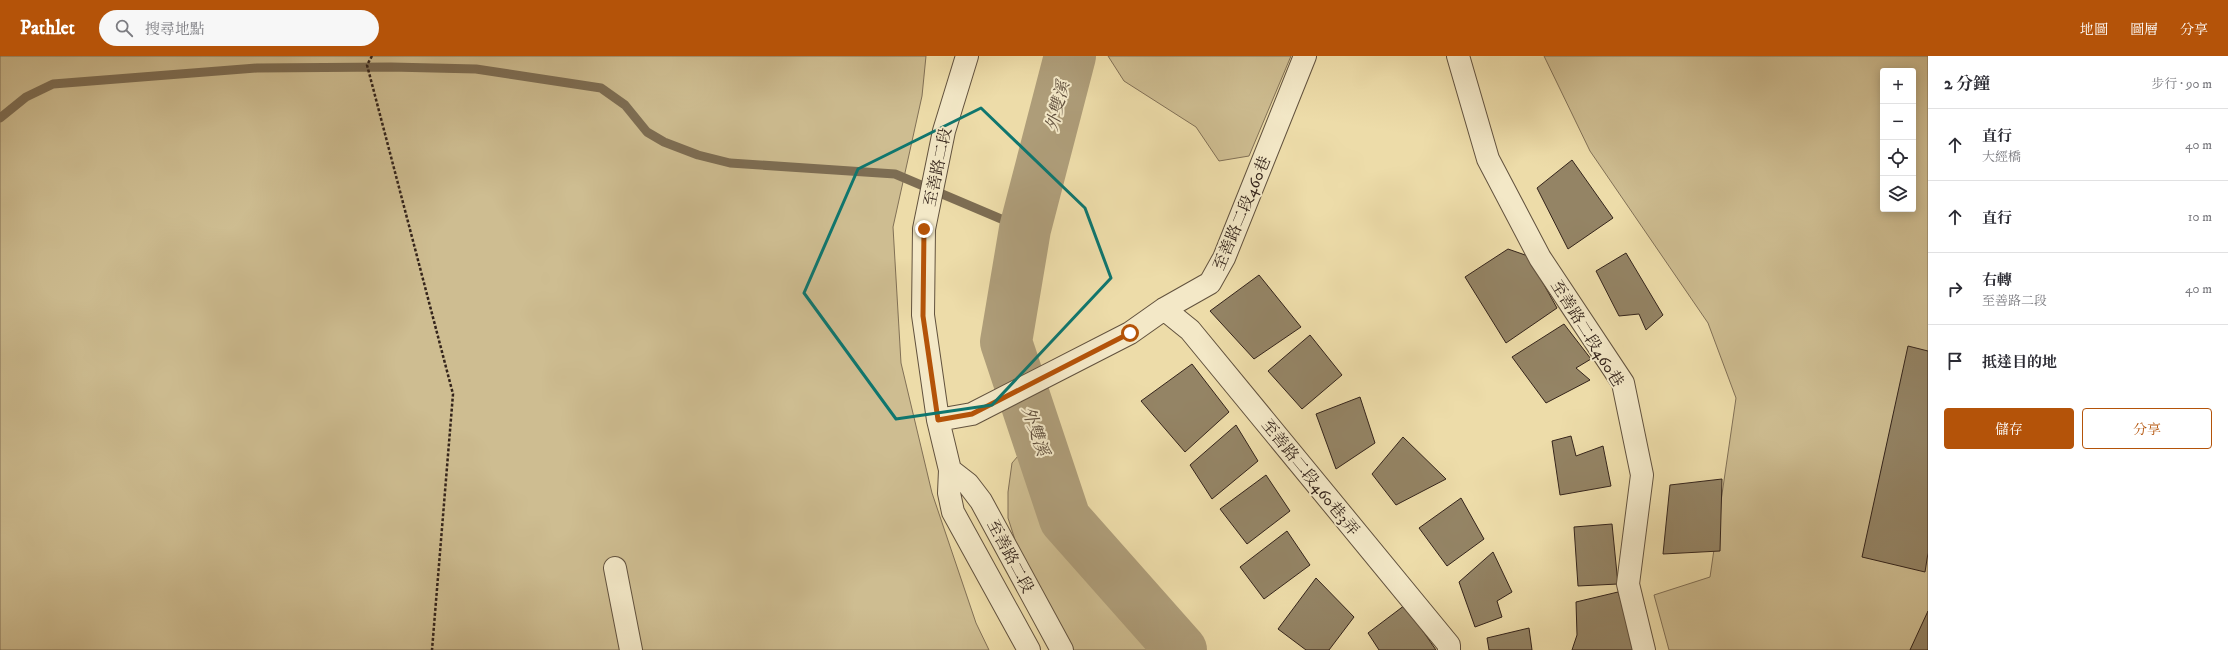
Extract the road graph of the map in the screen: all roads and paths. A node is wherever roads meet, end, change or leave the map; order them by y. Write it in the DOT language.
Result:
graph roads {
  1 [pos="372,56"];
  2 [pos="967,56"];
  3 [pos="1305,56"];
  4 [pos="1458,56"];
  5 [pos="1164,309"];
  6 [pos="938,420"];
  7 [pos="950,470"];
  8 [pos="615,568"];
  9 [pos="432,650"];
  10 [pos="631,650"];
  11 [pos="1029,650"];
  12 [pos="1062,650"];
  13 [pos="1449,650"];
  14 [pos="1644,650"];
  1 -- 9 [label="path"];
  2 -- 6 [label="street, 至善路二段"];
  3 -- 5 [label="street, 至善路二段460巷"];
  4 -- 14 [label="street, 至善路二段460巷"];
  5 -- 6 [label="street, 至善路二段460巷"];
  5 -- 13 [label="street, 至善路二段460巷3弄"];
  6 -- 7 [label="street, 至善路二段"];
  7 -- 11 [label="street, 至善路二段"];
  7 -- 12 [label="street, 至善路二段"];
  8 -- 10 [label="street"];
}
